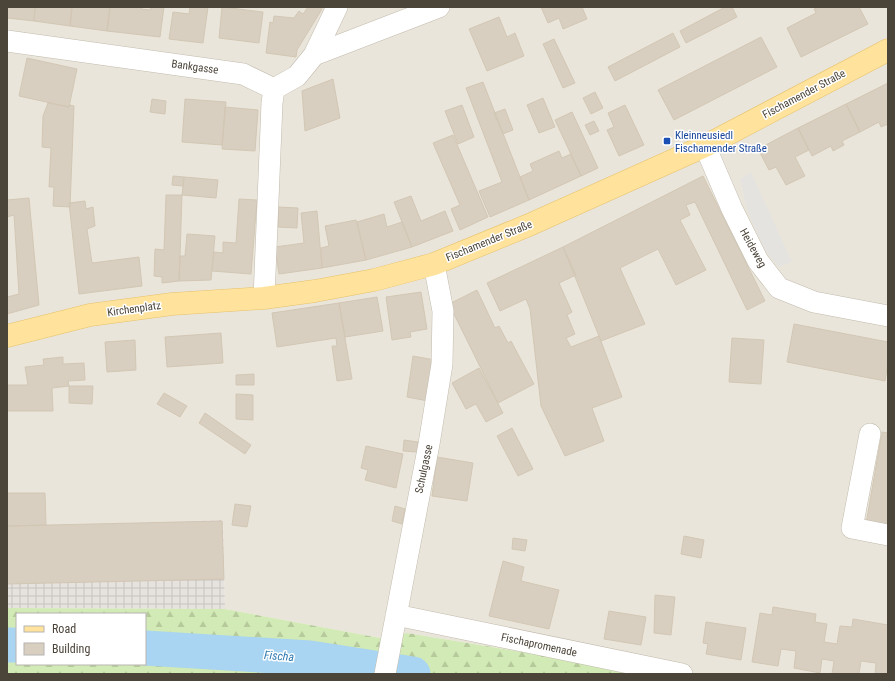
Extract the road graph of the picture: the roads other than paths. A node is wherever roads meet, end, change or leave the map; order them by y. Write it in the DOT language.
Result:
graph roads {
  1 [pos="337,7"];
  2 [pos="439,7"];
  3 [pos="7,41"];
  4 [pos="888,50"];
  5 [pos="314,55"];
  6 [pos="274,89"];
  7 [pos="705,146"];
  8 [pos="434,264"];
  9 [pos="264,298"];
  10 [pos="888,316"];
  11 [pos="7,336"];
  12 [pos="870,434"];
  13 [pos="888,535"];
  14 [pos="396,615"];
  15 [pos="385,674"];
  16 [pos="682,674"];
  1 -- 5 [label="street"];
  2 -- 5 [label="street"];
  3 -- 6 [label="street, Bankgasse"];
  4 -- 7 [label="main road, Fischamender Straße"];
  5 -- 6 [label="street"];
  6 -- 9 [label="street"];
  7 -- 8 [label="main road, Fischamender Straße"];
  7 -- 10 [label="street, Heideweg"];
  8 -- 9 [label="main road, Fischamender Straße"];
  8 -- 14 [label="street, Schulgasse"];
  9 -- 11 [label="main road, Kirchenplatz"];
  12 -- 13 [label="street"];
  14 -- 15 [label="street, Schulgasse"];
  14 -- 16 [label="street, Fischapromenade"];
}
